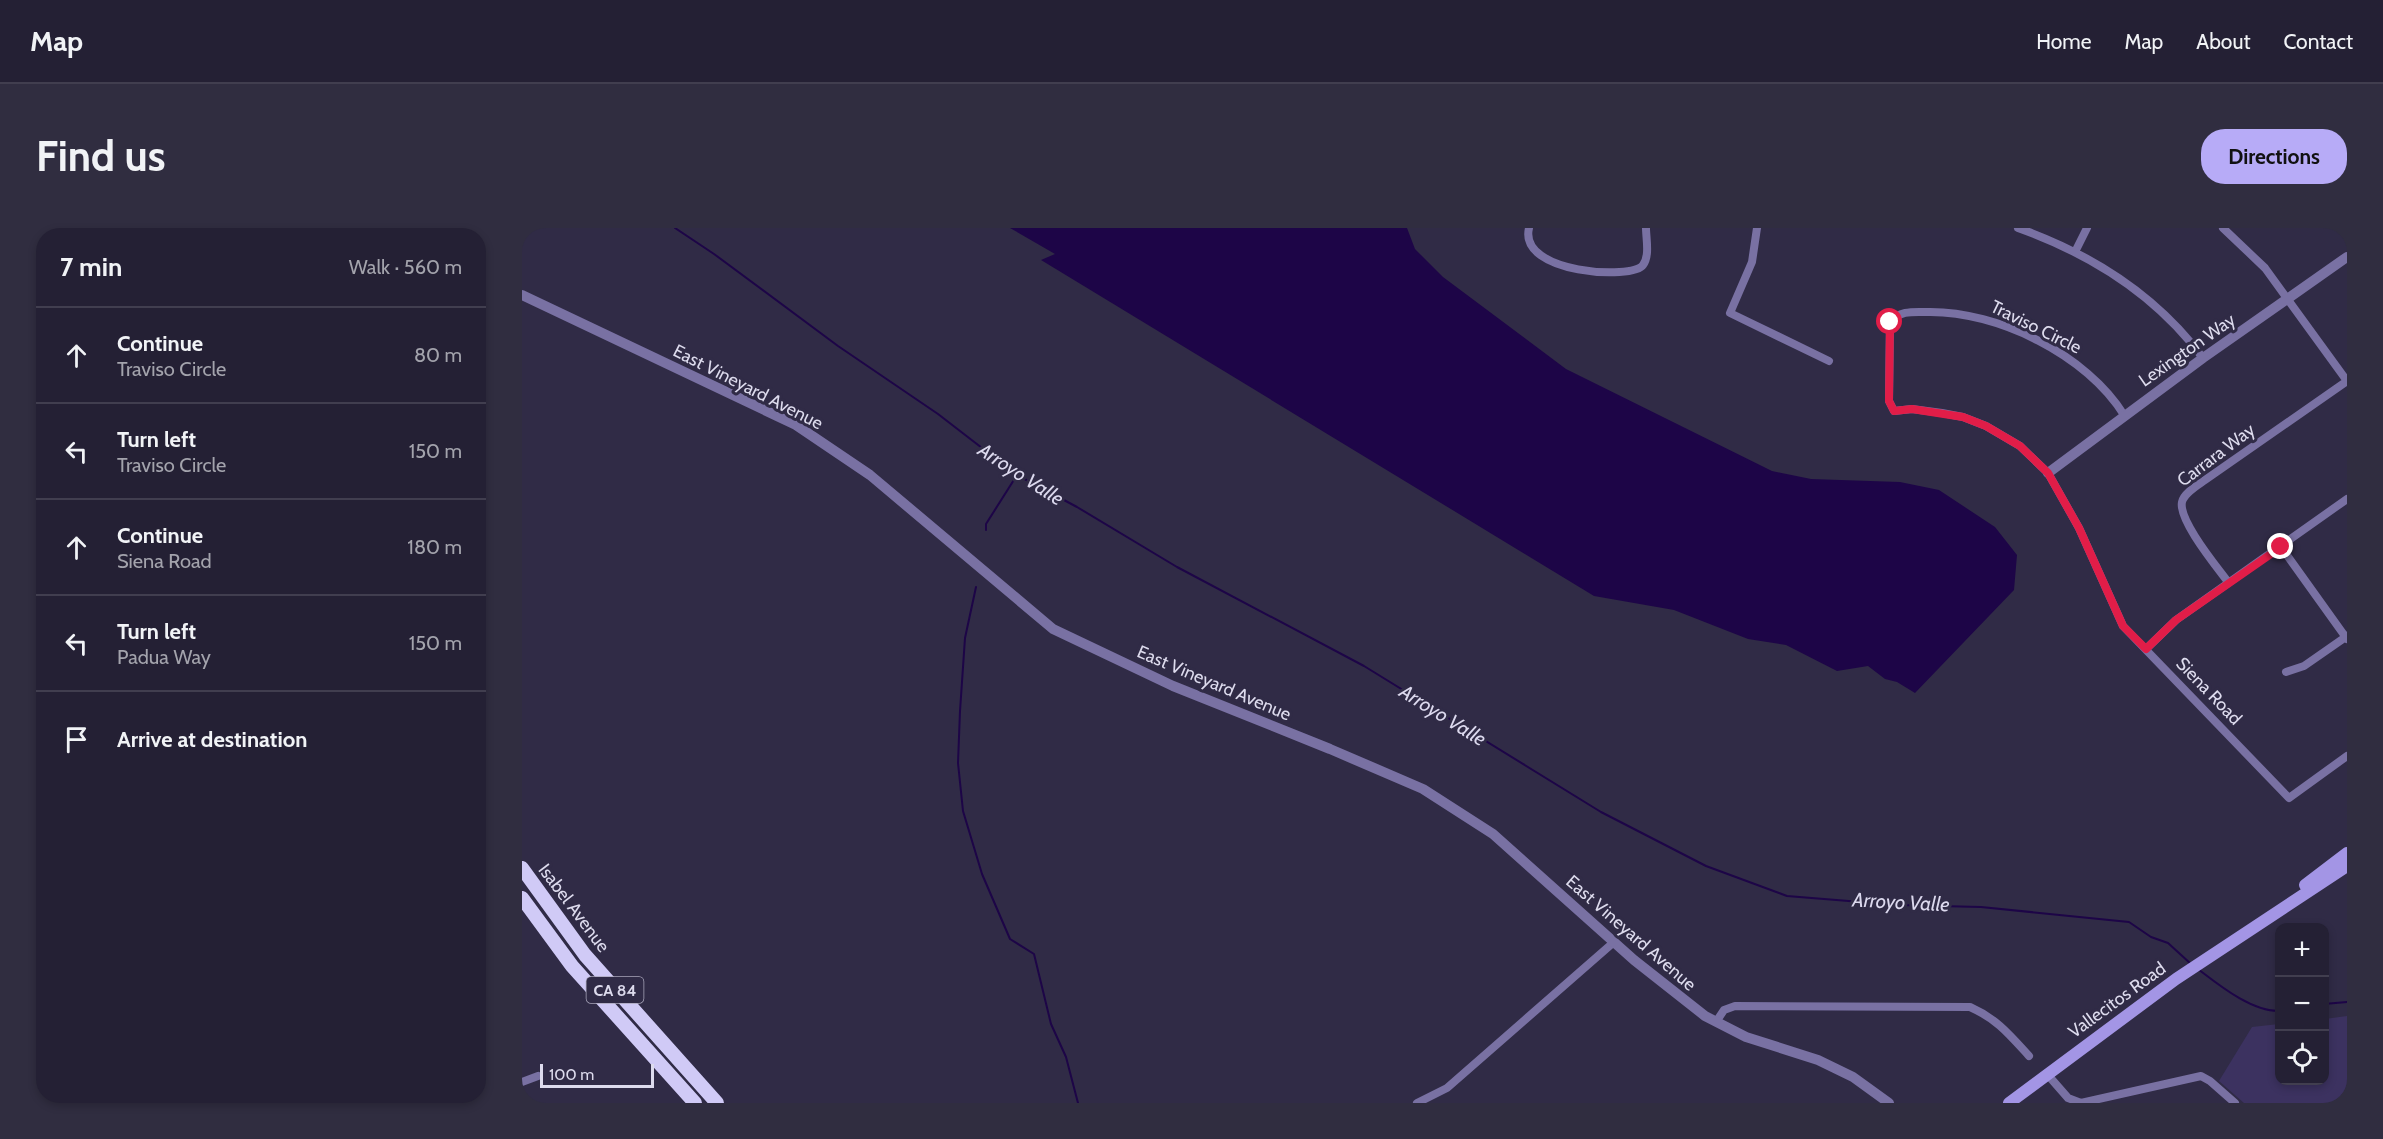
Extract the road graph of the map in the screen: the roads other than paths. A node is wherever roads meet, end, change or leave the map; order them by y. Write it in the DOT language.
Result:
graph roads {
  1 [pos="1529,228"];
  2 [pos="1646,228"];
  3 [pos="1757,228"];
  4 [pos="2018,228"];
  5 [pos="2087,228"];
  6 [pos="2223,228"];
  7 [pos="2075,252"];
  8 [pos="2347,257"];
  9 [pos="522,295"];
  10 [pos="2289,300"];
  11 [pos="2203,358"];
  12 [pos="1829,361"];
  13 [pos="2347,381"];
  14 [pos="2124,415"];
  15 [pos="2048,473"];
  16 [pos="2347,499"];
  17 [pos="2281,547"];
  18 [pos="2228,582"];
  19 [pos="2347,638"];
  20 [pos="2146,649"];
  21 [pos="2286,672"];
  22 [pos="2347,756"];
  23 [pos="2347,853"];
  24 [pos="2347,866"];
  25 [pos="522,868"];
  26 [pos="522,898"];
  27 [pos="2248,930"];
  28 [pos="1614,942"];
  29 [pos="1716,1022"];
  30 [pos="2029,1056"];
  31 [pos="2047,1074"];
  32 [pos="538,1076"];
  33 [pos="522,1082"];
  34 [pos="695,1103"];
  35 [pos="717,1103"];
  36 [pos="1418,1103"];
  37 [pos="1888,1103"];
  38 [pos="2009,1103"];
  39 [pos="2081,1103"];
  40 [pos="2235,1103"];
  1 -- 2 [label="street"];
  3 -- 12 [label="street"];
  4 -- 7 [label="street"];
  5 -- 7 [label="street"];
  6 -- 10 [label="street"];
  7 -- 11 [label="street"];
  8 -- 10 [label="street, Lexington Way"];
  9 -- 28 [label="street, East Vineyard Avenue"];
  10 -- 11 [label="street, Lexington Way"];
  10 -- 13 [label="street"];
  11 -- 14 [label="street, Lexington Way"];
  13 -- 18 [label="street, Carrara Way"];
  14 -- 15 [label="street, Lexington Way"];
  14 -- 15 [label="street, Traviso Circle"];
  15 -- 20 [label="street, Siena Road"];
  16 -- 17 [label="street"];
  17 -- 18 [label="street"];
  17 -- 19 [label="street"];
  18 -- 20 [label="street"];
  19 -- 21 [label="street"];
  20 -- 22 [label="street, Siena Road"];
  23 -- 27 [label="main road, Vallecitos Road"];
  24 -- 27 [label="main road, Vallecitos Road"];
  25 -- 35 [label="highway, Isabel Avenue / CA 84"];
  26 -- 34 [label="highway, Isabel Avenue / CA 84"];
  27 -- 31 [label="main road, Vallecitos Road"];
  28 -- 29 [label="street, East Vineyard Avenue"];
  28 -- 36 [label="street"];
  29 -- 30 [label="street"];
  29 -- 37 [label="street, East Vineyard Avenue"];
  31 -- 38 [label="main road, Vallecitos Road"];
  31 -- 39 [label="street"];
  32 -- 33 [label="street"];
  39 -- 40 [label="street"];
}
